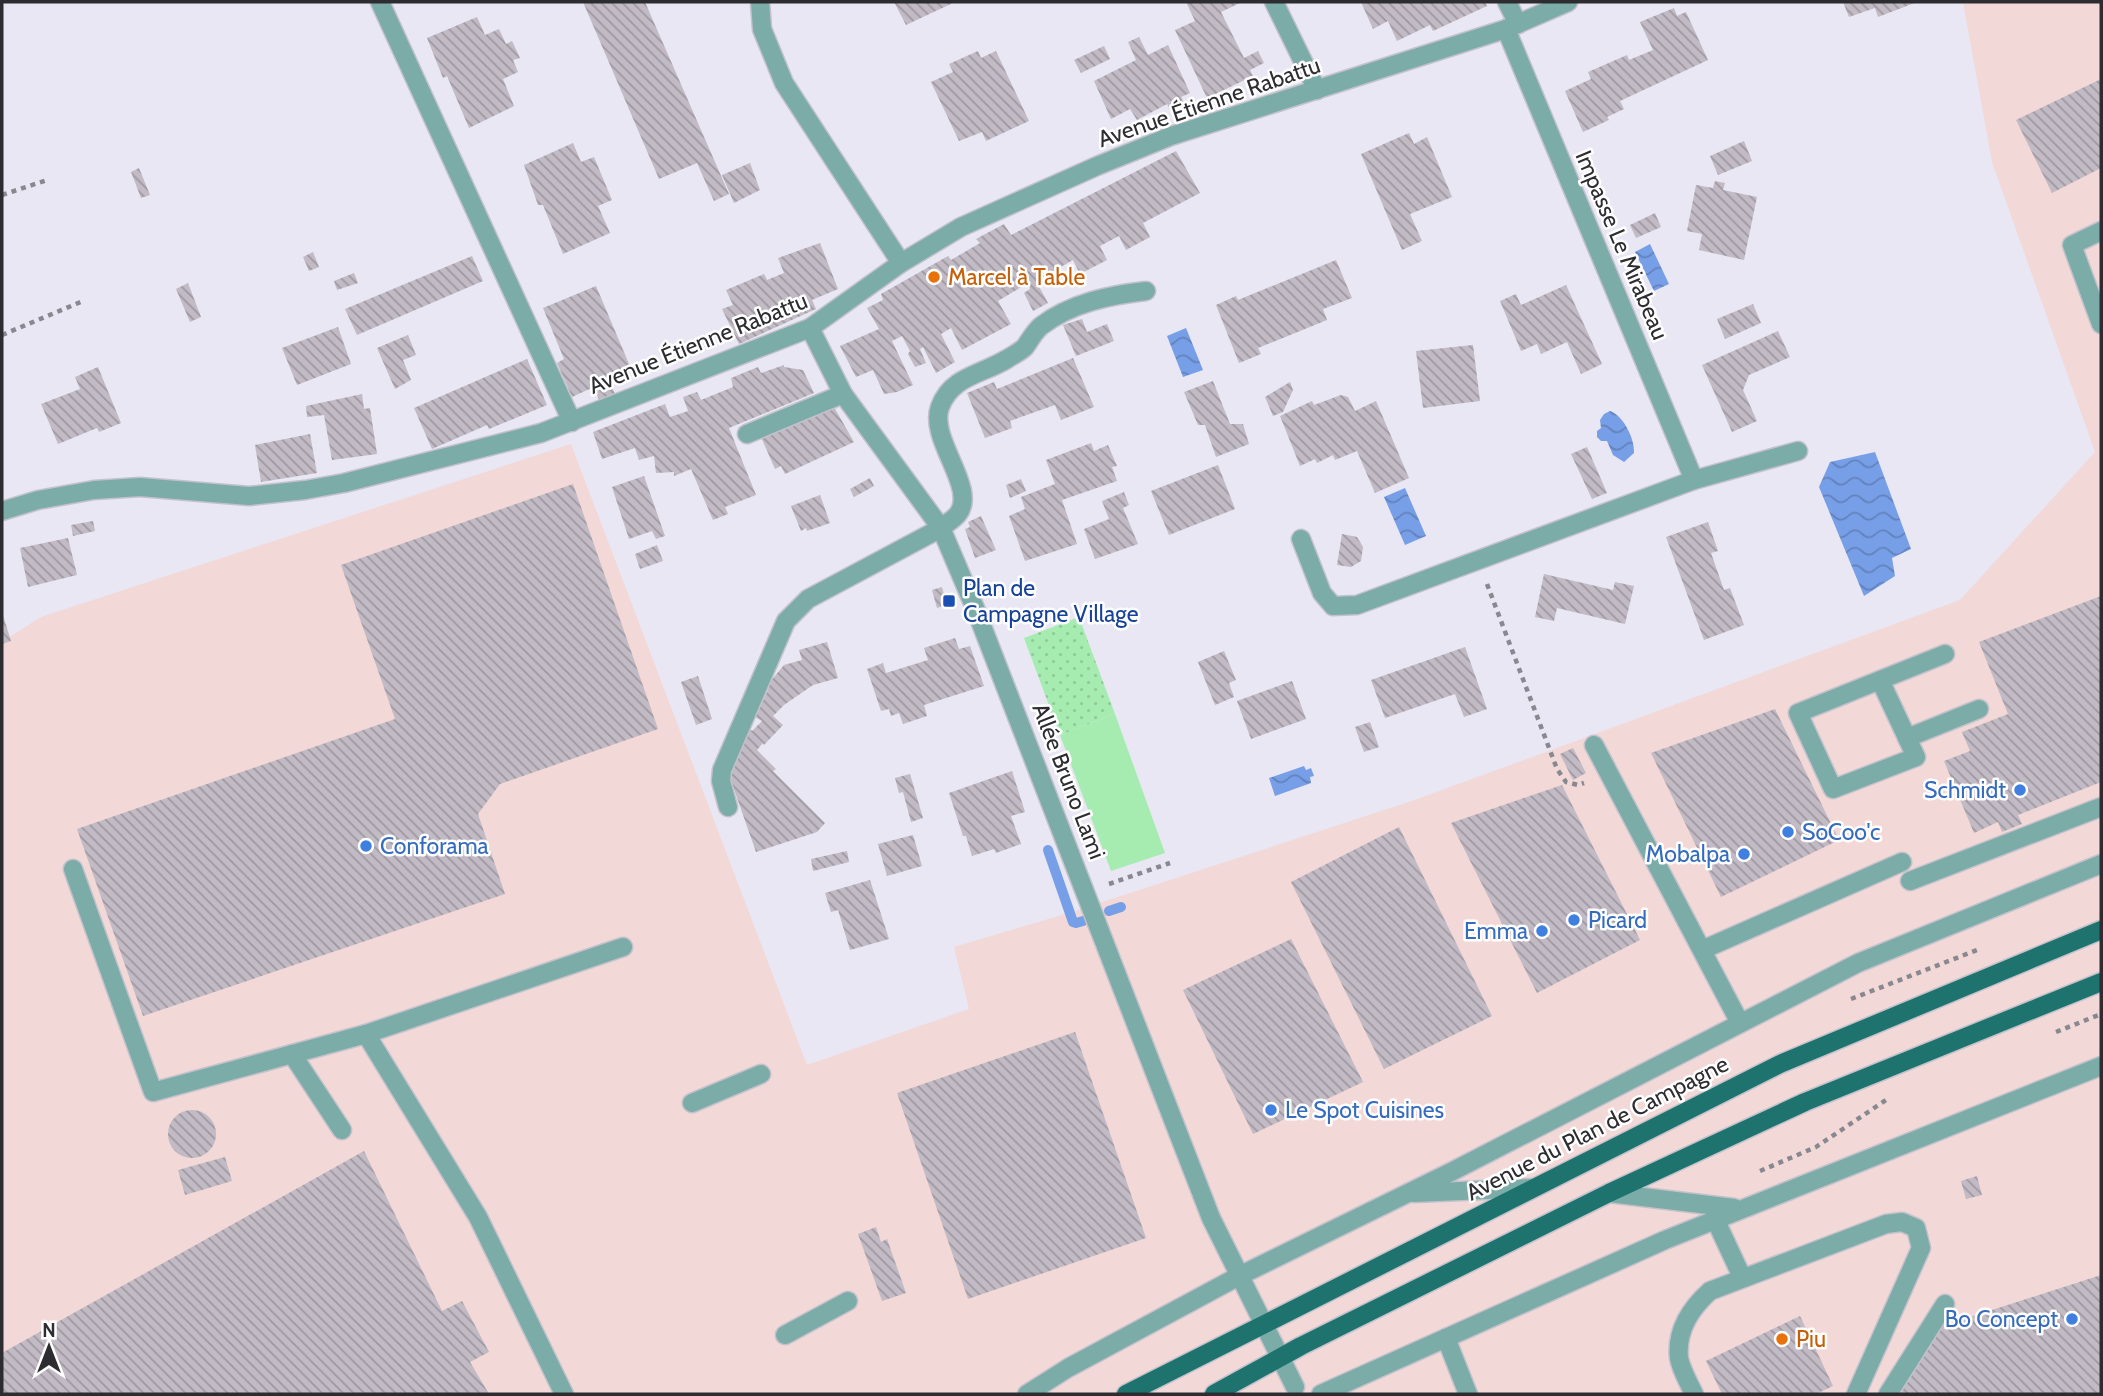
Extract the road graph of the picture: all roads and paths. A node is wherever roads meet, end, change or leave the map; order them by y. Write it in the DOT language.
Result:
graph roads {
  1 [pos="380,2"];
  2 [pos="760,2"];
  3 [pos="1274,2"];
  4 [pos="1507,2"];
  5 [pos="1568,2"];
  6 [pos="1512,26"];
  7 [pos="1317,90"];
  8 [pos="47,180"];
  9 [pos="2,195"];
  10 [pos="2101,231"];
  11 [pos="901,263"];
  12 [pos="1146,291"];
  13 [pos="83,301"];
  14 [pos="2101,324"];
  15 [pos="810,328"];
  16 [pos="2,334"];
  17 [pos="843,394"];
  18 [pos="572,422"];
  19 [pos="747,434"];
  20 [pos="1798,451"];
  21 [pos="1694,480"];
  22 [pos="2,511"];
  23 [pos="941,528"];
  24 [pos="1301,539"];
  25 [pos="1478,560"];
  26 [pos="1945,654"];
  27 [pos="1880,680"];
  28 [pos="1979,709"];
  29 [pos="1907,738"];
  30 [pos="1594,745"];
  31 [pos="1608,772"];
  32 [pos="728,807"];
  33 [pos="2101,807"];
  34 [pos="1902,862"];
  35 [pos="1170,863"];
  36 [pos="2101,864"];
  37 [pos="73,869"];
  38 [pos="1910,881"];
  39 [pos="1085,893"];
  40 [pos="2101,930"];
  41 [pos="623,947"];
  42 [pos="1702,950"];
  43 [pos="2101,982"];
  44 [pos="2101,1014"];
  45 [pos="1740,1023"];
  46 [pos="366,1034"];
  47 [pos="2050,1034"];
  48 [pos="292,1054"];
  49 [pos="2101,1066"];
  50 [pos="761,1074"];
  51 [pos="1895,1095"];
  52 [pos="692,1103"];
  53 [pos="342,1130"];
  54 [pos="1753,1174"];
  55 [pos="1533,1188"];
  56 [pos="1406,1194"];
  57 [pos="1609,1194"];
  58 [pos="1739,1209"];
  59 [pos="1715,1219"];
  60 [pos="1239,1276"];
  61 [pos="1742,1277"];
  62 [pos="848,1301"];
  63 [pos="1945,1304"];
  64 [pos="1263,1323"];
  65 [pos="785,1335"];
  66 [pos="1446,1338"];
  67 [pos="1280,1358"];
  68 [pos="1295,1387"];
  69 [pos="565,1394"];
  70 [pos="1027,1394"];
  71 [pos="1125,1394"];
  72 [pos="1214,1394"];
  73 [pos="1321,1394"];
  74 [pos="1468,1394"];
  75 [pos="1694,1394"];
  76 [pos="1856,1394"];
  77 [pos="1888,1394"];
  1 -- 18 [label="street"];
  2 -- 11 [label="street"];
  3 -- 7 [label="street"];
  4 -- 6 [label="street, Impasse Le Mirabeau"];
  5 -- 6 [label="street, Avenue Étienne Rabattu"];
  6 -- 7 [label="street, Avenue Étienne Rabattu"];
  6 -- 21 [label="street, Impasse Le Mirabeau"];
  7 -- 11 [label="street, Avenue Étienne Rabattu"];
  8 -- 9 [label="path"];
  10 -- 14 [label="street"];
  11 -- 15 [label="street, Avenue Étienne Rabattu"];
  12 -- 23 [label="street"];
  13 -- 16 [label="path"];
  15 -- 17 [label="street, Allée Bruno Lami"];
  15 -- 18 [label="street, Avenue Étienne Rabattu"];
  17 -- 19 [label="street"];
  17 -- 23 [label="street, Allée Bruno Lami"];
  18 -- 22 [label="street, Avenue Étienne Rabattu"];
  20 -- 21 [label="street"];
  21 -- 25 [label="street"];
  23 -- 32 [label="street"];
  23 -- 39 [label="street, Allée Bruno Lami"];
  24 -- 25 [label="street"];
  25 -- 31 [label="path"];
  26 -- 27 [label="street"];
  27 -- 29 [label="street"];
  27 -- 29 [label="street"];
  28 -- 29 [label="street"];
  30 -- 31 [label="street"];
  31 -- 42 [label="street"];
  33 -- 38 [label="street"];
  34 -- 42 [label="street"];
  35 -- 39 [label="path"];
  36 -- 45 [label="street"];
  37 -- 48 [label="street"];
  39 -- 60 [label="street, Allée Bruno Lami"];
  40 -- 55 [label="main road, Avenue du Plan de Campagne"];
  41 -- 46 [label="street"];
  42 -- 45 [label="street"];
  43 -- 57 [label="main road"];
  44 -- 47 [label="path"];
  45 -- 56 [label="street"];
  46 -- 48 [label="street"];
  46 -- 69 [label="street"];
  48 -- 53 [label="street"];
  49 -- 58 [label="street"];
  50 -- 52 [label="street"];
  51 -- 54 [label="path"];
  55 -- 56 [label="street"];
  55 -- 64 [label="main road, Avenue du Plan de Campagne"];
  56 -- 60 [label="street"];
  57 -- 58 [label="street"];
  57 -- 67 [label="main road"];
  58 -- 59 [label="street"];
  59 -- 61 [label="street"];
  59 -- 66 [label="street"];
  60 -- 64 [label="street, Allée Bruno Lami"];
  60 -- 70 [label="street"];
  61 -- 75 [label="street"];
  61 -- 76 [label="street"];
  62 -- 65 [label="street"];
  63 -- 77 [label="street"];
  64 -- 67 [label="street, Allée Bruno Lami"];
  64 -- 71 [label="main road, Avenue du Plan de Campagne"];
  66 -- 73 [label="street"];
  66 -- 74 [label="street"];
  67 -- 68 [label="street, Allée Bruno Lami"];
  67 -- 72 [label="main road"];
}
